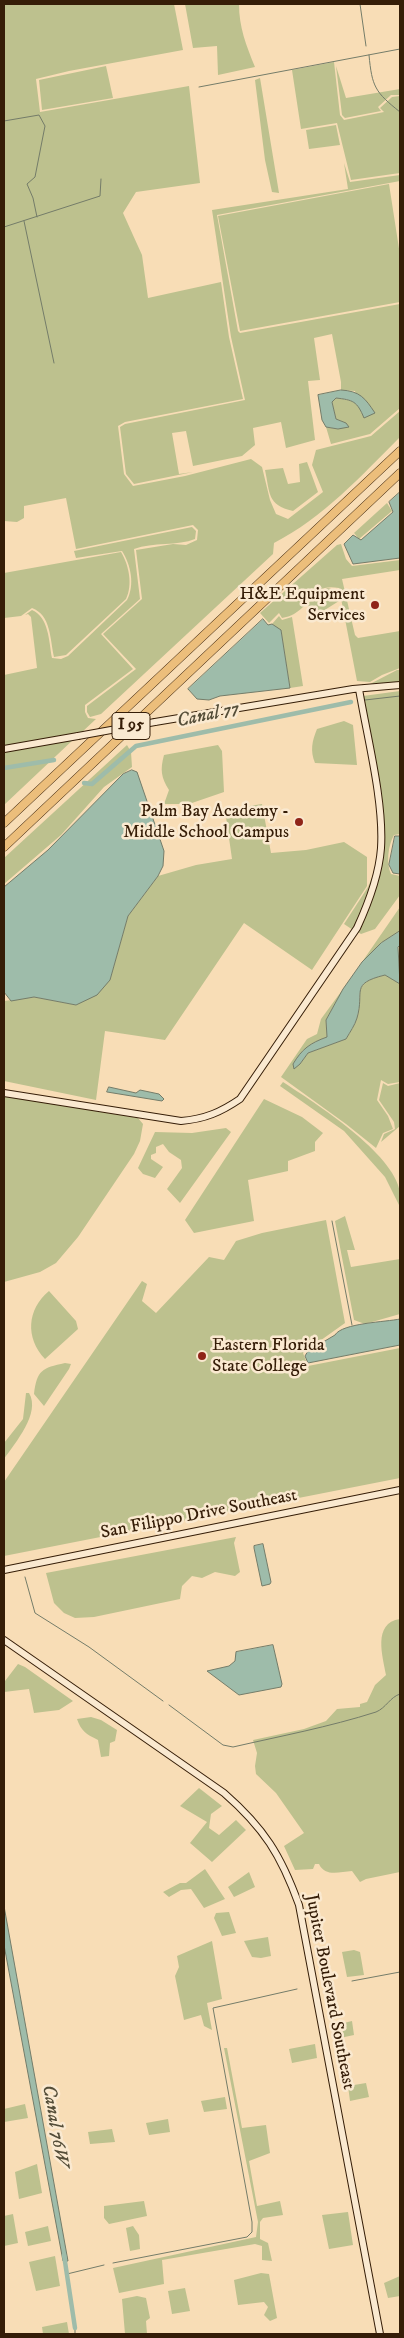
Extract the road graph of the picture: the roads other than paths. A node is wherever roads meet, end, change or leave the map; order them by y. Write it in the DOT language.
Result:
graph roads {
  1 [pos="400,451"];
  2 [pos="400,473"];
  3 [pos="400,685"];
  4 [pos="359,689"];
  5 [pos="4,749"];
  6 [pos="4,823"];
  7 [pos="4,847"];
  8 [pos="4,1093"];
  9 [pos="400,1490"];
  10 [pos="4,1570"];
  11 [pos="4,1640"];
  12 [pos="380,2334"];
  1 -- 6 [label="highway, I 95"];
  2 -- 7 [label="highway, I 95"];
  3 -- 4 [label="street"];
  4 -- 5 [label="street, bridge"];
  4 -- 8 [label="street"];
  9 -- 10 [label="street, San Filippo Drive Southeast"];
  11 -- 12 [label="street, Jupiter Boulevard Southeast"];
}
